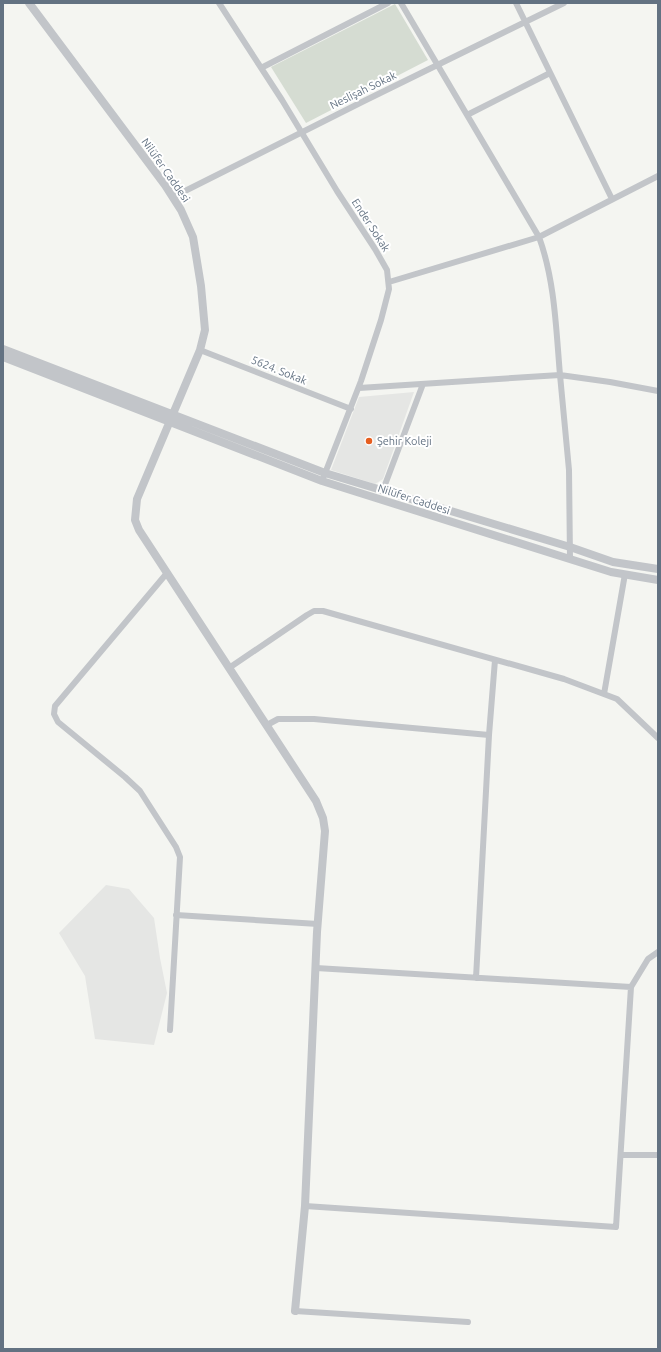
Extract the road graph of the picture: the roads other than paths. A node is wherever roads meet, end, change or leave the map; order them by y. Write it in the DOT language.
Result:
graph roads {
  1 [pos="29,3"];
  2 [pos="219,3"];
  3 [pos="388,3"];
  4 [pos="402,3"];
  5 [pos="516,3"];
  6 [pos="564,3"];
  7 [pos="526,22"];
  8 [pos="437,65"];
  9 [pos="261,68"];
  10 [pos="550,73"];
  11 [pos="467,115"];
  12 [pos="302,132"];
  13 [pos="658,176"];
  14 [pos="173,197"];
  15 [pos="612,199"];
  16 [pos="539,237"];
  17 [pos="388,282"];
  18 [pos="3,349"];
  19 [pos="200,350"];
  20 [pos="3,357"];
  21 [pos="560,375"];
  22 [pos="423,384"];
  23 [pos="359,388"];
  24 [pos="658,391"];
  25 [pos="351,409"];
  26 [pos="172,418"];
  27 [pos="325,473"];
  28 [pos="322,482"];
  29 [pos="383,490"];
  30 [pos="570,547"];
  31 [pos="570,559"];
  32 [pos="658,569"];
  33 [pos="167,573"];
  34 [pos="625,574"];
  35 [pos="658,580"];
  36 [pos="495,660"];
  37 [pos="229,668"];
  38 [pos="604,694"];
  39 [pos="267,725"];
  40 [pos="489,735"];
  41 [pos="658,738"];
  42 [pos="176,915"];
  43 [pos="318,924"];
  44 [pos="658,952"];
  45 [pos="316,968"];
  46 [pos="476,978"];
  47 [pos="631,987"];
  48 [pos="170,1030"];
  49 [pos="621,1155"];
  50 [pos="658,1155"];
  51 [pos="305,1206"];
  52 [pos="296,1311"];
  53 [pos="468,1322"];
  1 -- 14 [label="street, Nilüfer Caddesi"];
  2 -- 9 [label="street, Ender Sokak"];
  3 -- 9 [label="street"];
  4 -- 8 [label="street"];
  5 -- 7 [label="street"];
  6 -- 7 [label="street, Neslişah Sokak"];
  7 -- 8 [label="street, Neslişah Sokak"];
  7 -- 10 [label="street"];
  8 -- 11 [label="street"];
  8 -- 12 [label="street, Neslişah Sokak"];
  9 -- 12 [label="street, Ender Sokak"];
  10 -- 11 [label="street"];
  10 -- 15 [label="street"];
  11 -- 16 [label="street"];
  12 -- 14 [label="street, Neslişah Sokak"];
  12 -- 17 [label="street, Ender Sokak"];
  13 -- 15 [label="street"];
  14 -- 19 [label="street, Nilüfer Caddesi"];
  15 -- 16 [label="street"];
  16 -- 17 [label="street"];
  16 -- 21 [label="street"];
  17 -- 23 [label="street, Ender Sokak"];
  18 -- 26 [label="street"];
  19 -- 25 [label="street, 5624. Sokak"];
  19 -- 26 [label="street, Nilüfer Caddesi"];
  20 -- 26 [label="street, Nilüfer Caddesi"];
  21 -- 22 [label="street"];
  21 -- 24 [label="street"];
  21 -- 30 [label="street"];
  22 -- 23 [label="street"];
  22 -- 29 [label="street"];
  23 -- 25 [label="street, Ender Sokak"];
  25 -- 27 [label="street, Ender Sokak"];
  26 -- 27 [label="street"];
  26 -- 28 [label="street, Nilüfer Caddesi"];
  26 -- 33 [label="street"];
  27 -- 28 [label="street, Ender Sokak"];
  27 -- 29 [label="street"];
  28 -- 31 [label="street, Nilüfer Caddesi"];
  29 -- 30 [label="street"];
  30 -- 31 [label="street"];
  30 -- 32 [label="street"];
  31 -- 34 [label="street, Nilüfer Caddesi"];
  33 -- 37 [label="street"];
  33 -- 42 [label="street"];
  34 -- 35 [label="street, Nilüfer Caddesi"];
  34 -- 38 [label="street"];
  36 -- 37 [label="street"];
  36 -- 38 [label="street"];
  36 -- 40 [label="street"];
  37 -- 39 [label="street"];
  38 -- 41 [label="street"];
  39 -- 40 [label="street"];
  39 -- 43 [label="street"];
  40 -- 46 [label="street"];
  42 -- 43 [label="street"];
  42 -- 48 [label="street"];
  43 -- 45 [label="street"];
  44 -- 47 [label="street"];
  45 -- 46 [label="street"];
  45 -- 51 [label="street"];
  46 -- 47 [label="street"];
  47 -- 49 [label="street"];
  49 -- 50 [label="street"];
  49 -- 51 [label="street"];
  51 -- 52 [label="street"];
  52 -- 53 [label="street"];
}
